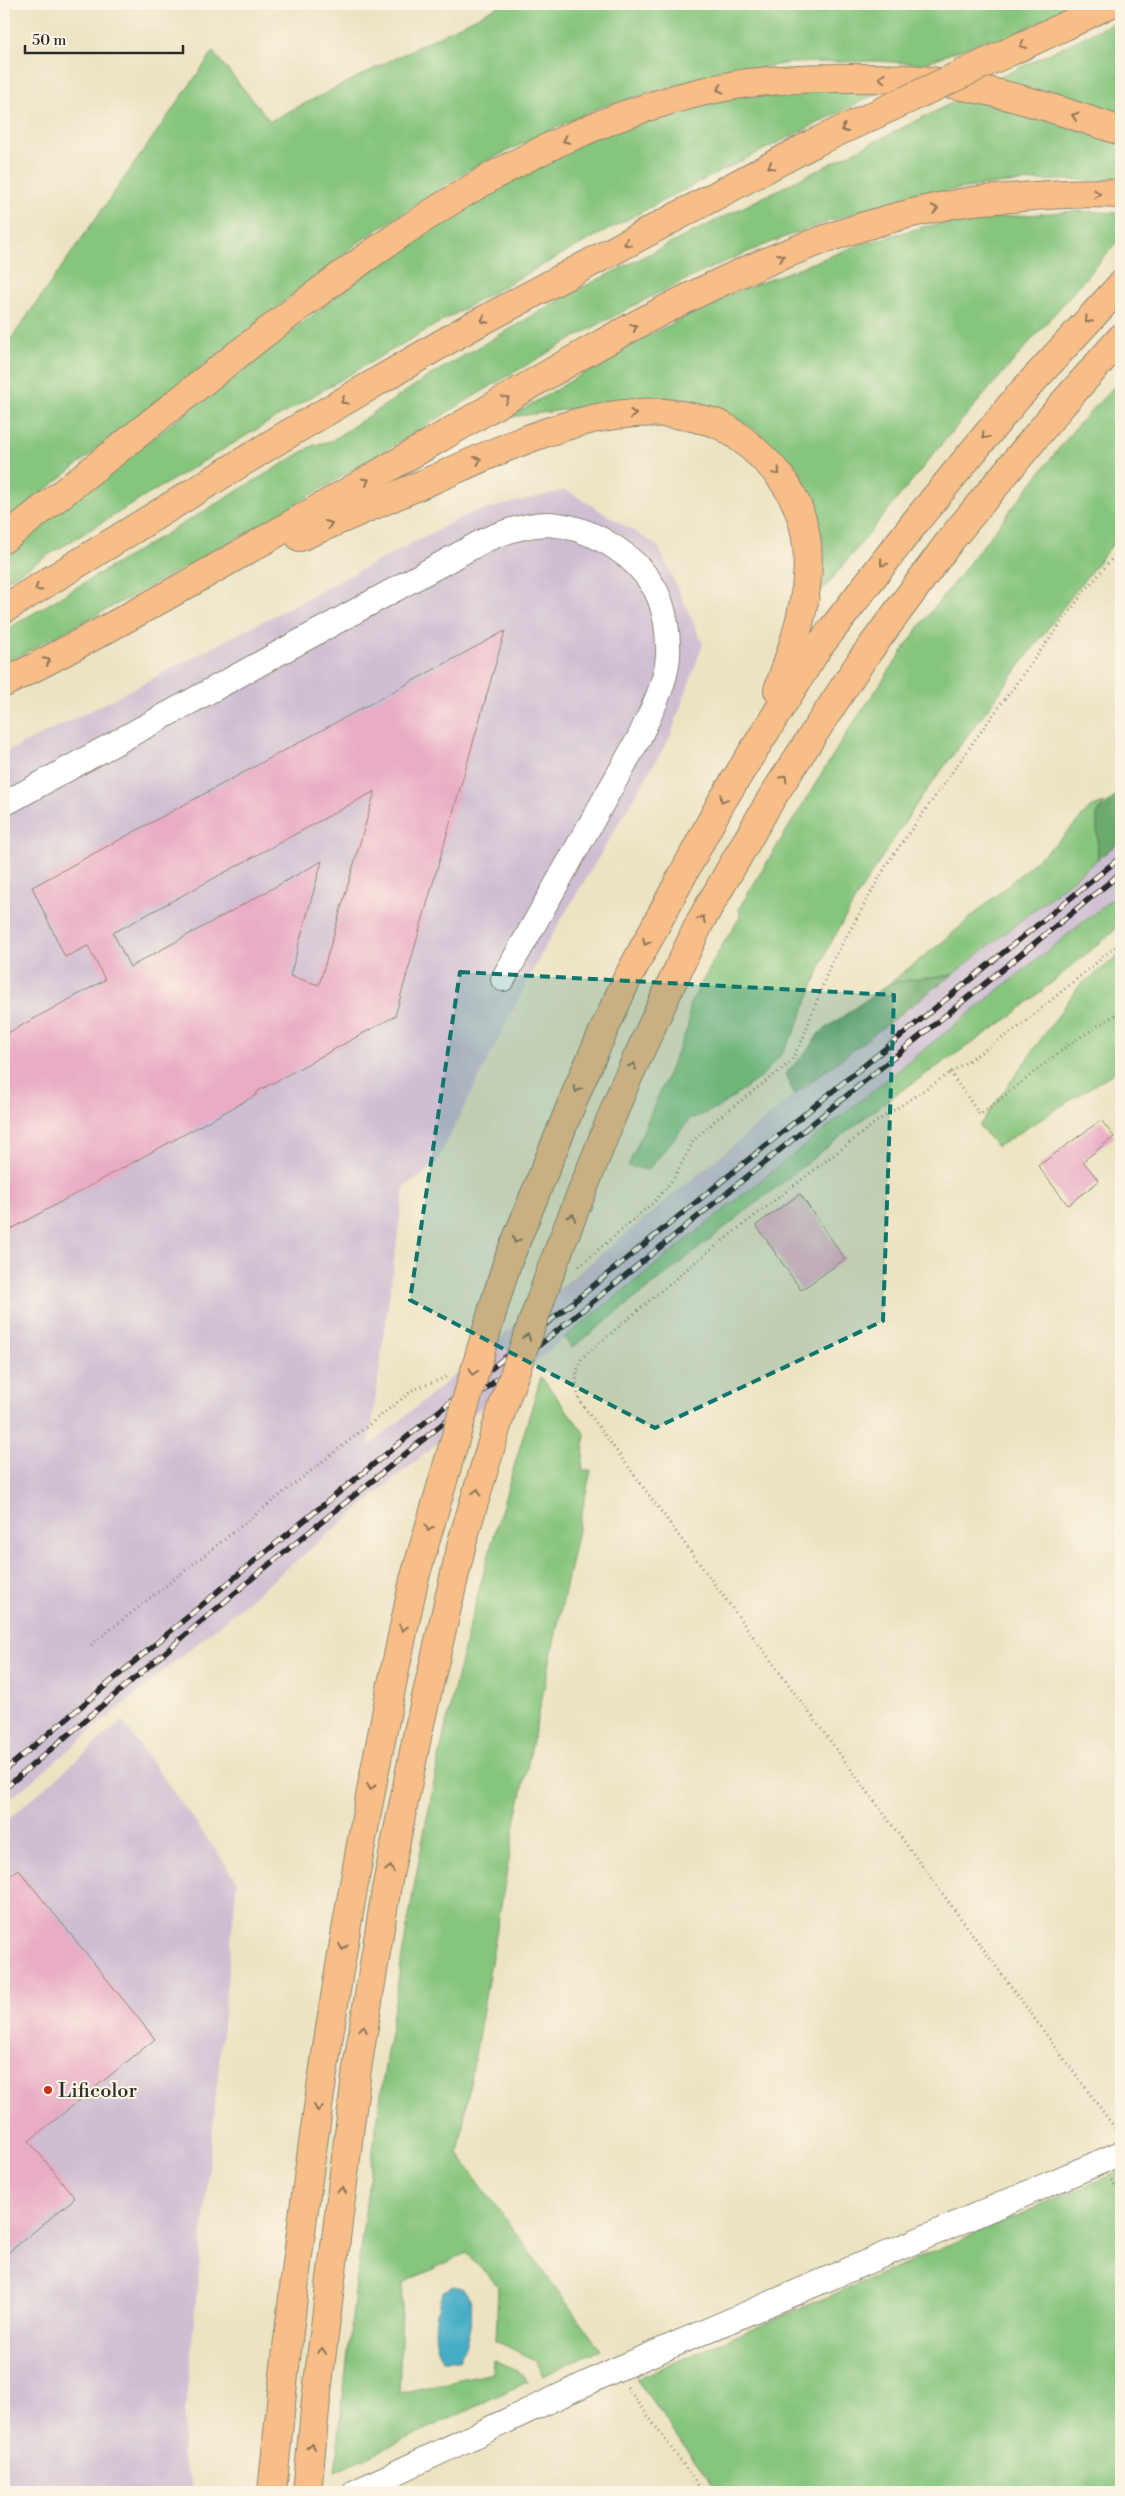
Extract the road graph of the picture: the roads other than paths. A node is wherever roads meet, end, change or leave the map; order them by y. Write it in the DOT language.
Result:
graph roads {
  1 [pos="1109,4"];
  2 [pos="1121,130"];
  3 [pos="1121,194"];
  4 [pos="1121,284"];
  5 [pos="1121,338"];
  6 [pos="4,539"];
  7 [pos="188,585"];
  8 [pos="4,609"];
  9 [pos="4,683"];
  10 [pos="759,743"];
  11 [pos="4,804"];
  12 [pos="503,979"];
  13 [pos="1121,2153"];
  14 [pos="272,2492"];
  15 [pos="307,2492"];
  16 [pos="355,2492"];
  1 -- 8 [label="highway, one-way, bridge"];
  2 -- 6 [label="highway, one-way"];
  7 -- 3 [label="highway, one-way"];
  4 -- 10 [label="highway, one-way"];
  15 -- 5 [label="highway, one-way, bridge"];
  9 -- 7 [label="highway, one-way"];
  7 -- 10 [label="highway, one-way"];
  10 -- 14 [label="highway, one-way, bridge"];
  11 -- 12 [label="street"];
  13 -- 16 [label="street"];
}
